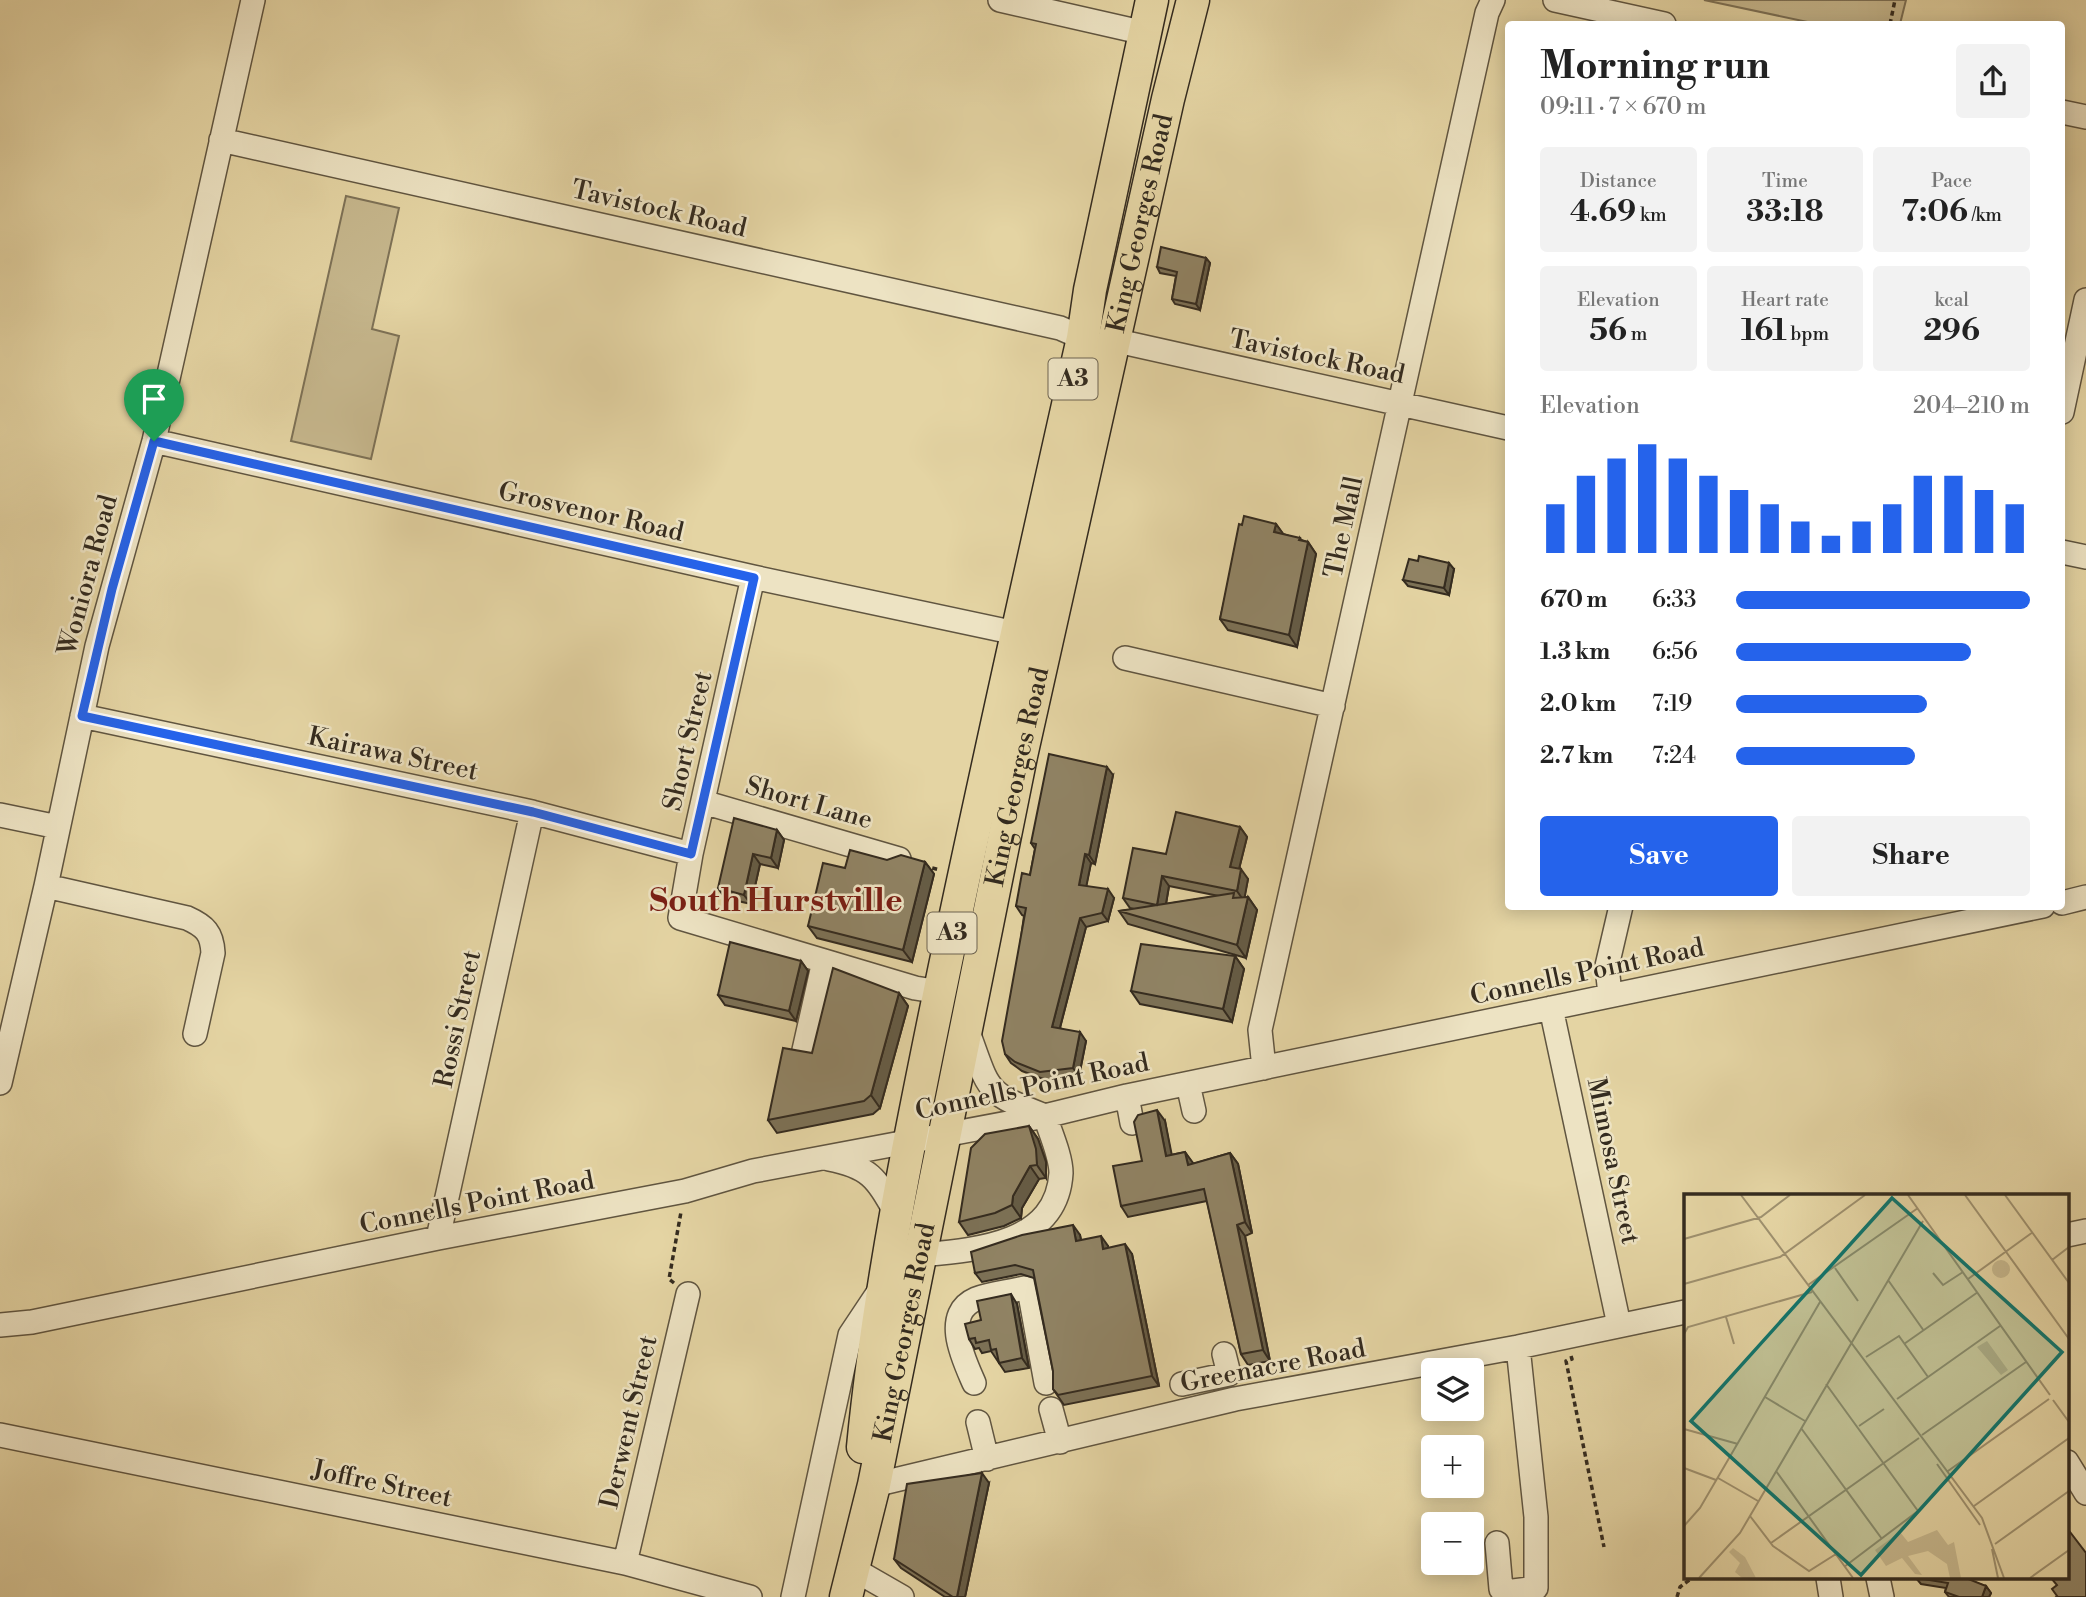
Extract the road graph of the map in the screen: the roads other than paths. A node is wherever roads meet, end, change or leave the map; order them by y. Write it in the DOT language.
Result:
graph roads {
  1 [pos="253,0"];
  2 [pos="1000,0"];
  3 [pos="1152,0"];
  4 [pos="1175,0"];
  5 [pos="1193,0"];
  6 [pos="1493,0"];
  7 [pos="1555,0"];
  8 [pos="1650,21"];
  9 [pos="1145,33"];
  10 [pos="1168,99"];
  11 [pos="2065,113"];
  12 [pos="2086,117"];
  13 [pos="221,140"];
  14 [pos="2086,300"];
  15 [pos="1098,339"];
  16 [pos="2065,398"];
  17 [pos="1400,404"];
  18 [pos="1505,427"];
  19 [pos="154,441"];
  20 [pos="2065,553"];
  21 [pos="2086,557"];
  22 [pos="754,578"];
  23 [pos="1016,634"];
  24 [pos="1125,658"];
  25 [pos="1333,706"];
  26 [pos="82,716"];
  27 [pos="703,802"];
  28 [pos="533,812"];
  29 [pos="0,815"];
  30 [pos="58,827"];
  31 [pos="691,854"];
  32 [pos="899,859"];
  33 [pos="47,886"];
  34 [pos="2086,897"];
  35 [pos="2065,902"];
  36 [pos="1620,910"];
  37 [pos="2006,910"];
  38 [pos="1950,916"];
  39 [pos="824,961"];
  40 [pos="940,992"];
  41 [pos="1610,995"];
  42 [pos="1551,1009"];
  43 [pos="968,1032"];
  44 [pos="195,1034"];
  45 [pos="804,1050"];
  46 [pos="1264,1069"];
  47 [pos="0,1083"];
  48 [pos="1188,1084"];
  49 [pos="1127,1096"];
  50 [pos="1194,1111"];
  51 [pos="1045,1116"];
  52 [pos="1132,1123"];
  53 [pos="945,1135"];
  54 [pos="908,1141"];
  55 [pos="822,1158"];
  56 [pos="896,1213"];
  57 [pos="2086,1231"];
  58 [pos="2068,1235"];
  59 [pos="438,1238"];
  60 [pos="919,1255"];
  61 [pos="884,1283"];
  62 [pos="688,1294"];
  63 [pos="965,1308"];
  64 [pos="1684,1312"];
  65 [pos="32,1322"];
  66 [pos="0,1325"];
  67 [pos="1619,1325"];
  68 [pos="0,1334"];
  69 [pos="1517,1347"];
  70 [pos="1046,1383"];
  71 [pos="1235,1399"];
  72 [pos="1052,1409"];
  73 [pos="1188,1411"];
  74 [pos="978,1422"];
  75 [pos="0,1435"];
  76 [pos="1060,1442"];
  77 [pos="987,1459"];
  78 [pos="2068,1464"];
  79 [pos="874,1485"];
  80 [pos="2086,1493"];
  81 [pos="1497,1542"];
  82 [pos="625,1563"];
  83 [pos="850,1584"];
  84 [pos="750,1597"];
  85 [pos="793,1597"];
  86 [pos="839,1597"];
  87 [pos="902,1597"];
  1 -- 13 [label="street, Woniora Road"];
  2 -- 9 [label="street"];
  3 -- 9 [label="highway, King Georges Road / A3"];
  4 -- 9 [label="highway"];
  5 -- 10 [label="highway, King Georges Road / A3"];
  6 -- 17 [label="street, The Mall"];
  7 -- 8 [label="street"];
  9 -- 10 [label="highway"];
  9 -- 15 [label="highway, King Georges Road / A3"];
  10 -- 15 [label="highway, King Georges Road / A3"];
  11 -- 12 [label="street"];
  13 -- 15 [label="street, Tavistock Road"];
  13 -- 19 [label="street, Woniora Road"];
  14 -- 16 [label="street"];
  15 -- 17 [label="street, Tavistock Road"];
  15 -- 23 [label="highway, King Georges Road / A3"];
  15 -- 43 [label="highway, King Georges Road / A3"];
  17 -- 18 [label="street, Tavistock Road"];
  17 -- 25 [label="street, The Mall"];
  19 -- 22 [label="street, Grosvenor Road"];
  19 -- 26 [label="street, Woniora Road"];
  20 -- 21 [label="street"];
  22 -- 23 [label="street, Grosvenor Road"];
  22 -- 27 [label="street, Short Street"];
  23 -- 40 [label="highway, King Georges Road / A3"];
  24 -- 25 [label="street"];
  25 -- 46 [label="street, The Mall"];
  26 -- 28 [label="street, Kairawa Street"];
  26 -- 30 [label="street, Woniora Road"];
  27 -- 31 [label="street, Short Street"];
  27 -- 32 [label="street, Short Lane"];
  28 -- 31 [label="street, Kairawa Street"];
  28 -- 59 [label="street, Rossi Street"];
  29 -- 30 [label="street"];
  30 -- 33 [label="street, Woniora Road"];
  31 -- 39 [label="street, Short Street"];
  33 -- 44 [label="street"];
  33 -- 47 [label="street, Woniora Road"];
  34 -- 35 [label="street"];
  36 -- 41 [label="street"];
  37 -- 38 [label="street, Connells Point Road"];
  38 -- 41 [label="street, Connells Point Road"];
  39 -- 40 [label="street"];
  39 -- 45 [label="street"];
  40 -- 54 [label="highway, King Georges Road / A3"];
  41 -- 42 [label="street, Connells Point Road"];
  42 -- 46 [label="street, Connells Point Road"];
  42 -- 67 [label="street, Mimosa Street"];
  43 -- 51 [label="street"];
  43 -- 53 [label="highway, King Georges Road / A3"];
  46 -- 48 [label="street, Connells Point Road"];
  48 -- 49 [label="street, Connells Point Road"];
  48 -- 50 [label="street"];
  49 -- 51 [label="street, Connells Point Road"];
  49 -- 52 [label="street"];
  51 -- 53 [label="street, Connells Point Road"];
  51 -- 60 [label="street"];
  53 -- 54 [label="street, Connells Point Road"];
  53 -- 60 [label="highway, King Georges Road / A3"];
  54 -- 55 [label="street, Connells Point Road"];
  54 -- 56 [label="highway, King Georges Road / A3"];
  55 -- 56 [label="street"];
  55 -- 59 [label="street, Connells Point Road"];
  56 -- 61 [label="highway, King Georges Road / A3"];
  57 -- 58 [label="street"];
  59 -- 65 [label="street, Connells Point Road"];
  60 -- 79 [label="highway, King Georges Road / A3"];
  61 -- 85 [label="street"];
  61 -- 86 [label="highway, King Georges Road / A3"];
  62 -- 82 [label="street, Derwent Street"];
  63 -- 70 [label="street"];
  64 -- 67 [label="street, Greenacre Road"];
  65 -- 66 [label="street, Connells Point Road"];
  65 -- 68 [label="street, Connells Point Road"];
  67 -- 69 [label="street, Greenacre Road"];
  69 -- 71 [label="street, Greenacre Road"];
  69 -- 81 [label="street"];
  71 -- 73 [label="street, Greenacre Road"];
  71 -- 73 [label="street"];
  72 -- 76 [label="street"];
  73 -- 76 [label="street, Greenacre Road"];
  74 -- 77 [label="street"];
  75 -- 82 [label="street, Joffre Street"];
  76 -- 77 [label="street, Greenacre Road"];
  77 -- 79 [label="street, Greenacre Road"];
  78 -- 80 [label="street"];
  79 -- 83 [label="highway, King Georges Road / A3"];
  82 -- 84 [label="street, Joffre Street"];
  83 -- 87 [label="street"];
}
